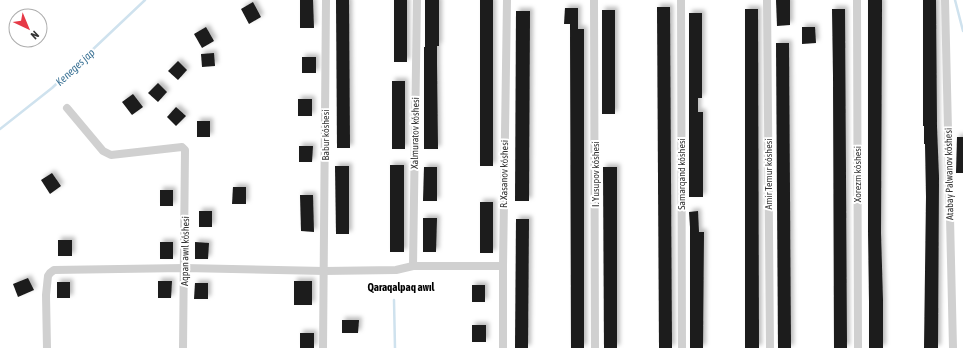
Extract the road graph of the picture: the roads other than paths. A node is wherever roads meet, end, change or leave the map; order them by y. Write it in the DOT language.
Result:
graph roads {
  1 [pos="326,0"];
  2 [pos="417,0"];
  3 [pos="507,0"];
  4 [pos="594,0"];
  5 [pos="681,0"];
  6 [pos="767,0"];
  7 [pos="856,0"];
  8 [pos="945,0"];
  9 [pos="67,108"];
  10 [pos="413,266"];
  11 [pos="503,266"];
  12 [pos="184,268"];
  13 [pos="324,271"];
  14 [pos="47,348"];
  15 [pos="183,348"];
  16 [pos="323,348"];
  17 [pos="503,348"];
  18 [pos="595,348"];
  19 [pos="682,348"];
  20 [pos="770,348"];
  21 [pos="858,348"];
  22 [pos="953,348"];
  1 -- 13 [label="street, Babur kóshesi"];
  2 -- 10 [label="street, Xalmuratov kóshesi"];
  3 -- 11 [label="street, R. Xasanov kóshesi"];
  4 -- 18 [label="street, I. Yusupov kóshesi"];
  5 -- 19 [label="street, Samarqand kóshesi"];
  6 -- 20 [label="street, Amir Temur kóshesi"];
  7 -- 21 [label="street, Xorezm kóshesi"];
  8 -- 22 [label="street, Atabay Palwanov kóshesi"];
  9 -- 12 [label="street, Aqpan awıl kóshesi"];
  10 -- 11 [label="street"];
  10 -- 13 [label="street"];
  11 -- 17 [label="street, R. Xasanov kóshesi"];
  12 -- 13 [label="street"];
  12 -- 14 [label="street"];
  12 -- 15 [label="street, Aqpan awıl kóshesi"];
  13 -- 16 [label="street"];
}
